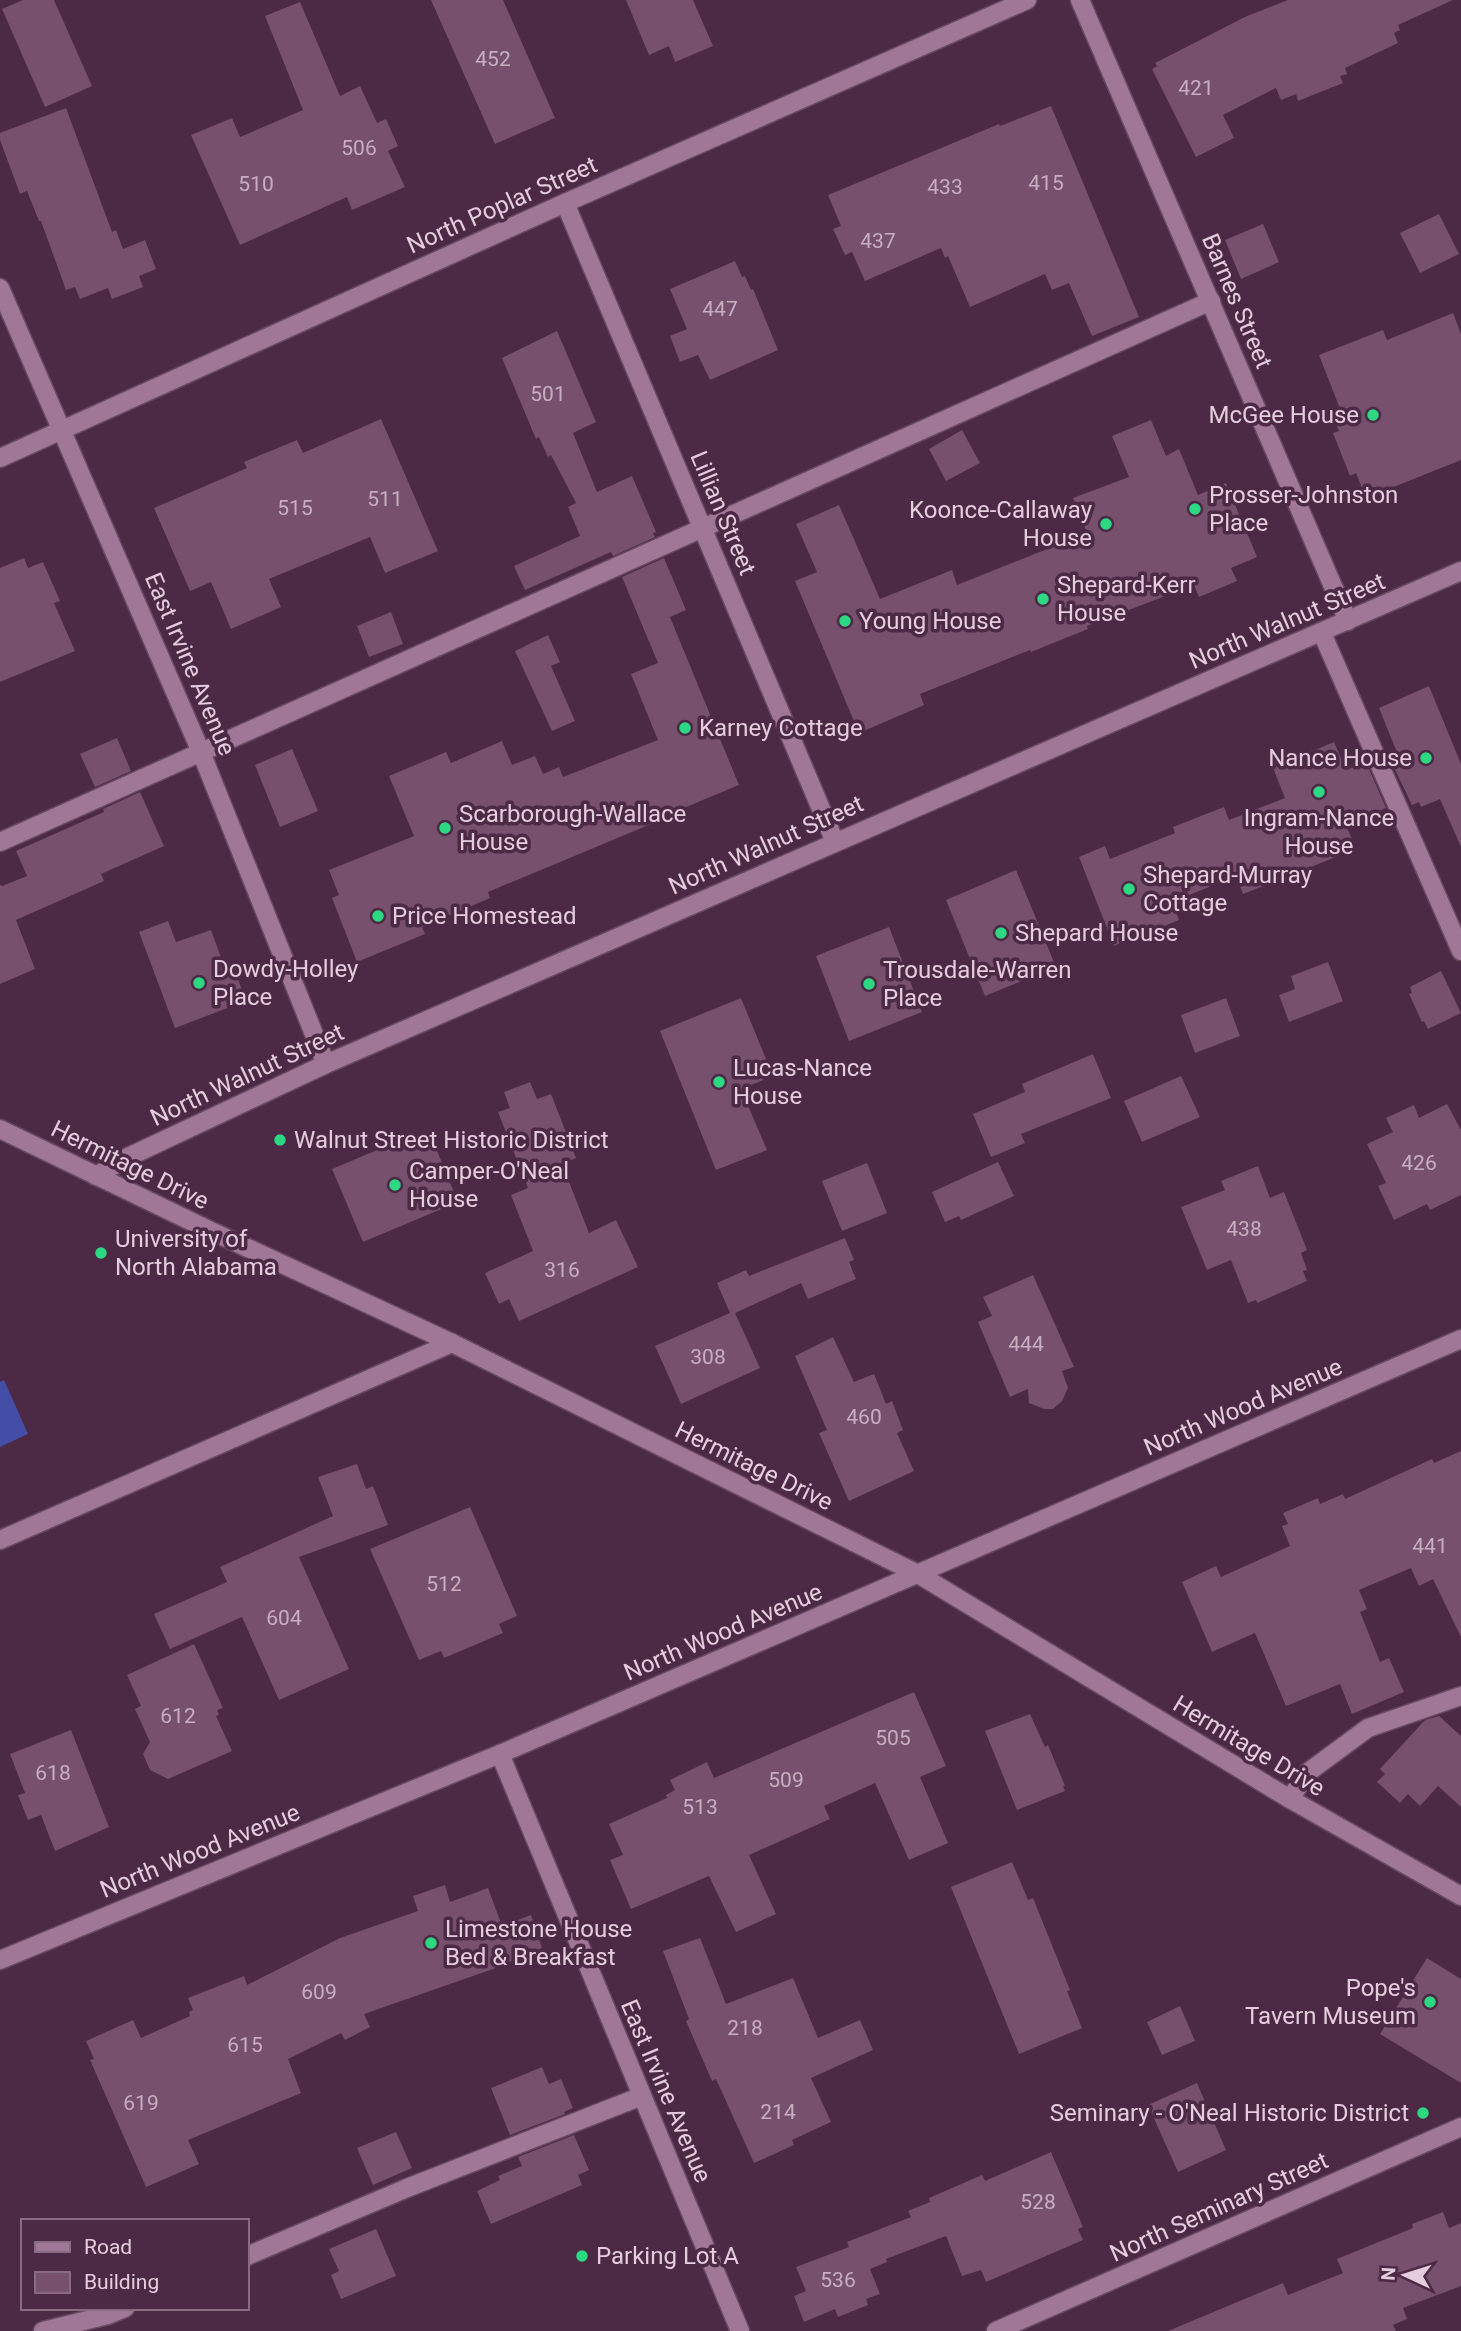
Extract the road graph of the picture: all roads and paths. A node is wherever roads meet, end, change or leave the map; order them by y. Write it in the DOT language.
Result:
graph roads {
  1 [pos="1027,0"];
  2 [pos="1080,0"];
  3 [pos="565,203"];
  4 [pos="0,288"];
  5 [pos="1211,301"];
  6 [pos="64,431"];
  7 [pos="0,458"];
  8 [pos="702,528"];
  9 [pos="1461,571"];
  10 [pos="1349,621"];
  11 [pos="1322,633"];
  12 [pos="201,752"];
  13 [pos="0,842"];
  14 [pos="835,842"];
  15 [pos="1461,951"];
  16 [pos="326,1064"];
  17 [pos="0,1129"];
  18 [pos="96,1176"];
  19 [pos="1461,1339"];
  20 [pos="452,1343"];
  21 [pos="0,1541"];
  22 [pos="918,1574"];
  23 [pos="1461,1696"];
  24 [pos="500,1754"];
  25 [pos="1290,1800"];
  26 [pos="1461,1896"];
  27 [pos="0,1960"];
  28 [pos="642,2096"];
  29 [pos="1461,2127"];
  30 [pos="248,2256"];
  31 [pos="120,2310"];
  32 [pos="43,2331"];
  33 [pos="740,2331"];
  34 [pos="996,2331"];
  1 -- 3 [label="street, North Poplar Street"];
  2 -- 5 [label="street, Barnes Street"];
  3 -- 6 [label="street, North Poplar Street"];
  3 -- 8 [label="street, Lillian Street"];
  4 -- 6 [label="street, East Irvine Avenue"];
  5 -- 8 [label="street"];
  5 -- 10 [label="street, Barnes Street"];
  6 -- 7 [label="street, North Poplar Street"];
  6 -- 12 [label="street, East Irvine Avenue"];
  8 -- 12 [label="street"];
  8 -- 14 [label="street, Lillian Street"];
  9 -- 10 [label="street, North Walnut Street"];
  10 -- 11 [label="street, North Walnut Street"];
  11 -- 14 [label="street, North Walnut Street"];
  11 -- 15 [label="street"];
  12 -- 13 [label="street"];
  12 -- 16 [label="street, East Irvine Avenue"];
  14 -- 16 [label="street, North Walnut Street"];
  16 -- 18 [label="street, North Walnut Street"];
  17 -- 18 [label="street, Hermitage Drive"];
  18 -- 20 [label="street, Hermitage Drive"];
  19 -- 22 [label="street, North Wood Avenue"];
  20 -- 21 [label="street"];
  20 -- 22 [label="street, Hermitage Drive"];
  22 -- 24 [label="street, North Wood Avenue"];
  22 -- 25 [label="street, Hermitage Drive"];
  23 -- 25 [label="street"];
  24 -- 27 [label="street, North Wood Avenue"];
  24 -- 28 [label="street, East Irvine Avenue"];
  25 -- 26 [label="street, Hermitage Drive"];
  28 -- 30 [label="street"];
  28 -- 33 [label="street, East Irvine Avenue"];
  29 -- 34 [label="street, North Seminary Street"];
  31 -- 32 [label="street"];
}
